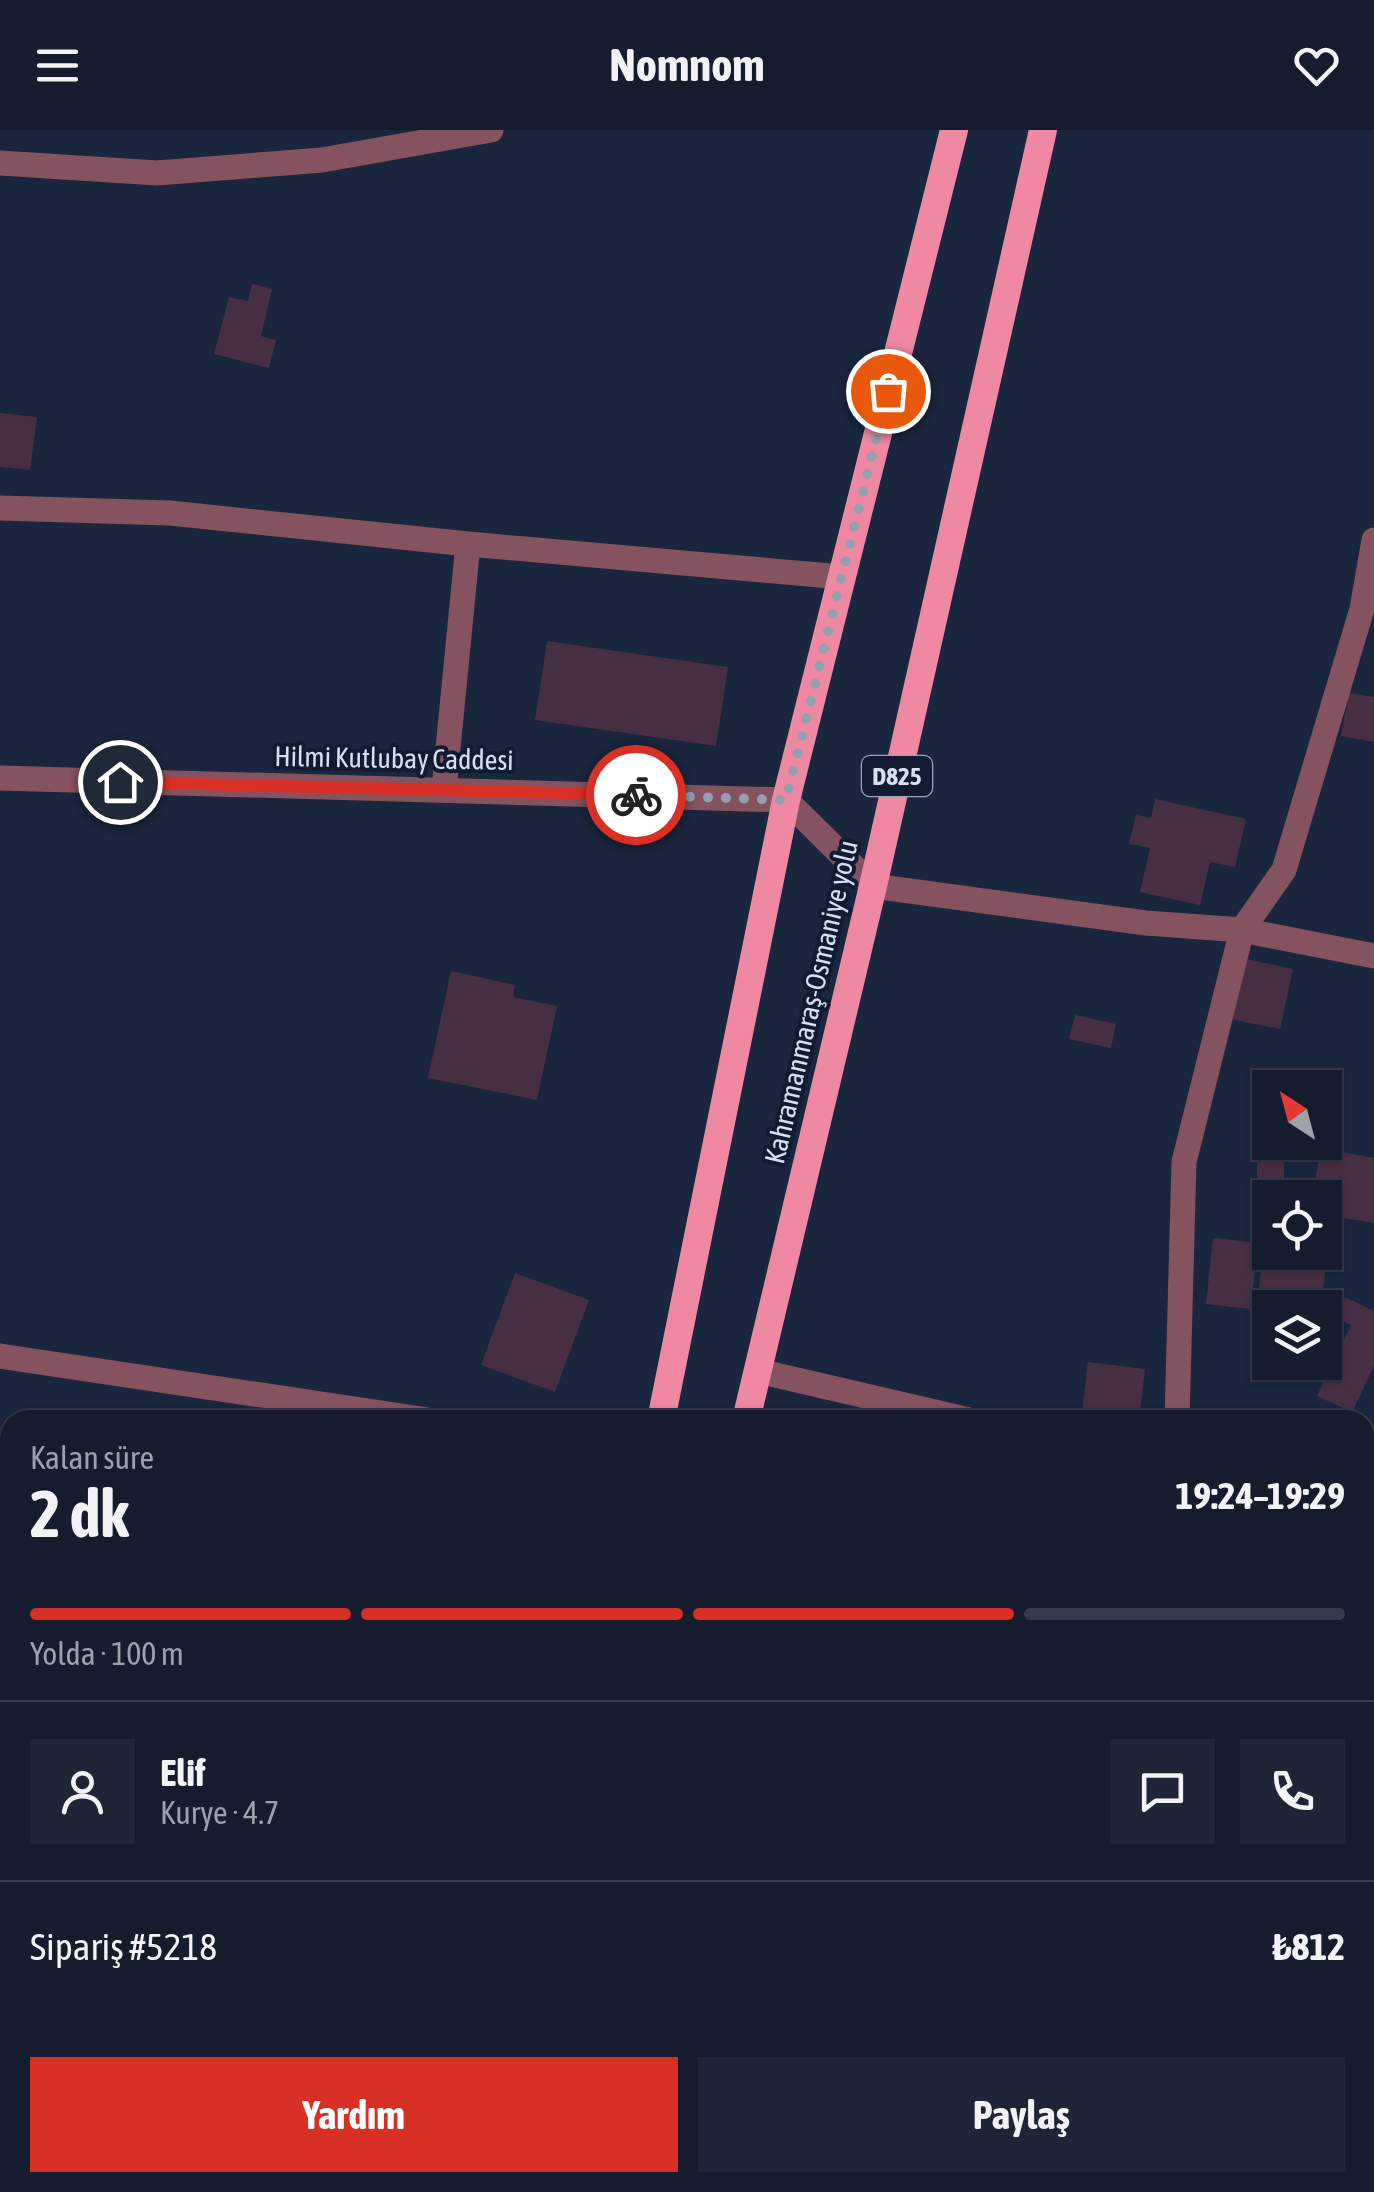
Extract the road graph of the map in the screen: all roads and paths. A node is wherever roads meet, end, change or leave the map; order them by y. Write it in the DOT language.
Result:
graph roads {
  1 [pos="491,130"];
  2 [pos="954,130"];
  3 [pos="1042,130"];
  4 [pos="0,163"];
  5 [pos="0,508"];
  6 [pos="1374,540"];
  7 [pos="468,544"];
  8 [pos="842,577"];
  9 [pos="0,778"];
  10 [pos="444,789"];
  11 [pos="786,800"];
  12 [pos="872,886"];
  13 [pos="1242,930"];
  14 [pos="1374,956"];
  15 [pos="0,1356"];
  16 [pos="758,1371"];
  17 [pos="361,1410"];
  18 [pos="663,1410"];
  19 [pos="748,1410"];
  20 [pos="926,1410"];
  21 [pos="1178,1410"];
  1 -- 4 [label="street"];
  2 -- 8 [label="highway"];
  3 -- 12 [label="highway, Kahramanmaraş-Osmaniye yolu / D825"];
  5 -- 7 [label="street"];
  6 -- 13 [label="street"];
  7 -- 8 [label="street"];
  7 -- 10 [label="street"];
  8 -- 11 [label="highway"];
  9 -- 10 [label="street, Hilmi Kutlubay Caddesi"];
  10 -- 11 [label="street, Hilmi Kutlubay Caddesi"];
  11 -- 12 [label="street"];
  11 -- 18 [label="highway"];
  12 -- 13 [label="street"];
  12 -- 16 [label="highway, Kahramanmaraş-Osmaniye yolu / D825"];
  13 -- 14 [label="street"];
  13 -- 21 [label="street"];
  15 -- 17 [label="street"];
  16 -- 19 [label="highway, Kahramanmaraş-Osmaniye yolu / D825"];
  16 -- 20 [label="street"];
}
